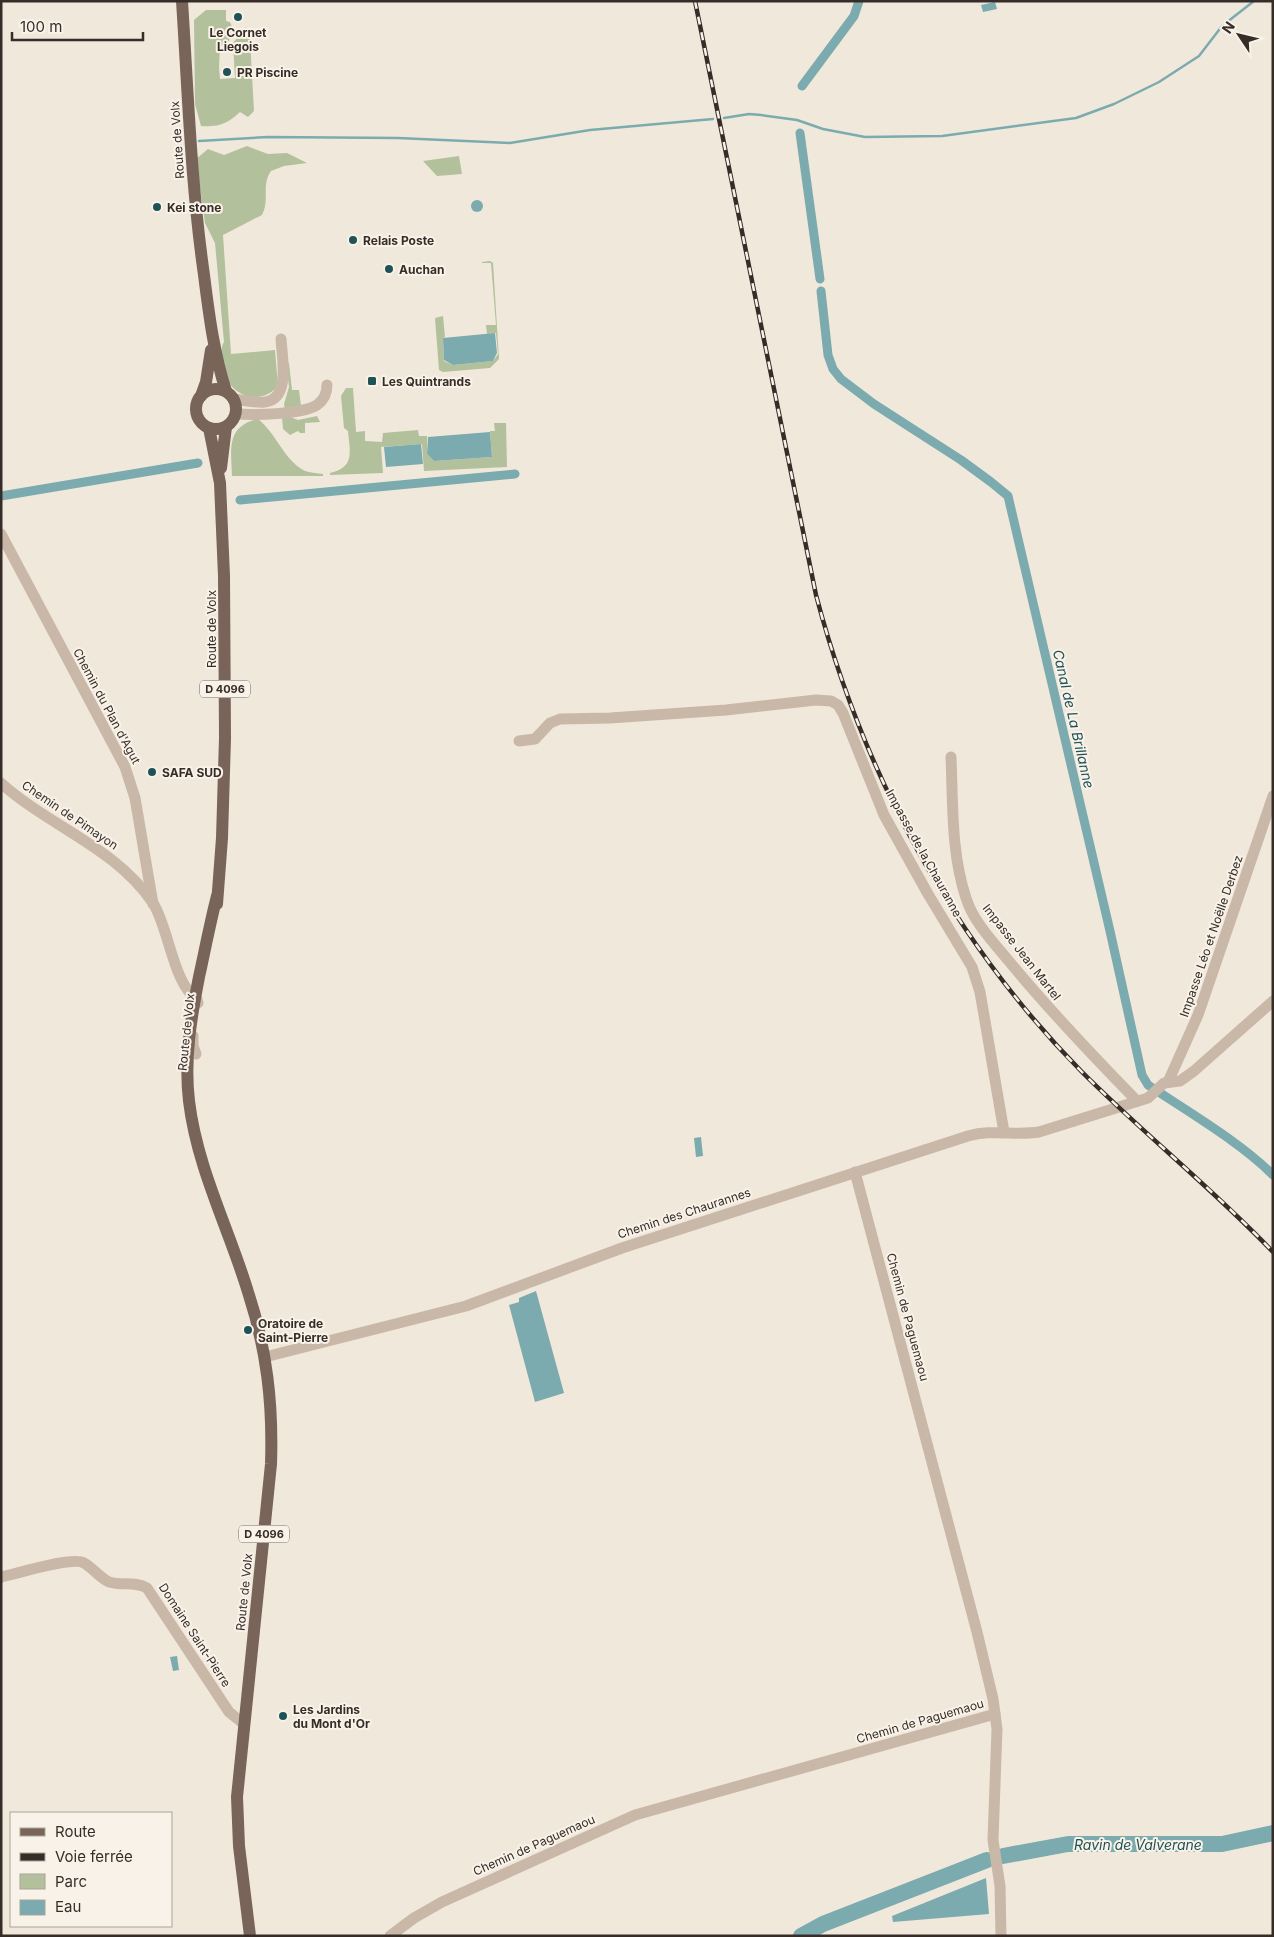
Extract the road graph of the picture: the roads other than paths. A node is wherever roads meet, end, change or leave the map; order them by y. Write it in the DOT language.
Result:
graph roads {
  1 [pos="182,1"];
  2 [pos="212,335"];
  3 [pos="281,339"];
  4 [pos="327,385"];
  5 [pos="230,395"];
  6 [pos="201,396"];
  7 [pos="236,414"];
  8 [pos="226,427"];
  9 [pos="209,428"];
  10 [pos="220,483"];
  11 [pos="1,534"];
  12 [pos="519,741"];
  13 [pos="952,757"];
  14 [pos="1,783"];
  15 [pos="1273,796"];
  16 [pos="217,896"];
  17 [pos="153,904"];
  18 [pos="195,998"];
  19 [pos="1273,1001"];
  20 [pos="196,1054"];
  21 [pos="1160,1088"];
  22 [pos="1137,1101"];
  23 [pos="1004,1132"];
  24 [pos="198,1141"];
  25 [pos="854,1172"];
  26 [pos="265,1357"];
  27 [pos="1,1578"];
  28 [pos="995,1714"];
  29 [pos="244,1724"];
  30 [pos="250,1936"];
  31 [pos="390,1936"];
  32 [pos="1001,1936"];
  1 -- 2 [label="main road, Route de Volx"];
  2 -- 5 [label="main road, Route de Volx"];
  2 -- 6 [label="main road, Route de Volx"];
  3 -- 5 [label="street"];
  4 -- 7 [label="street"];
  5 -- 6 [label="main road"];
  5 -- 7 [label="main road"];
  6 -- 9 [label="main road"];
  7 -- 8 [label="main road"];
  8 -- 9 [label="main road"];
  8 -- 10 [label="main road, Route de Volx / D 4096"];
  9 -- 10 [label="main road, Route de Volx / D 4096"];
  10 -- 16 [label="main road, Route de Volx / D 4096"];
  11 -- 17 [label="street, Chemin du Plan d'Agut"];
  12 -- 23 [label="street, Impasse de la Chauranne"];
  13 -- 22 [label="street, Impasse Jean Martel"];
  14 -- 17 [label="street, Chemin de Pimayon"];
  15 -- 21 [label="street, Impasse Léo et Noëlle Derbez"];
  16 -- 18 [label="main road, Route de Volx / D 4096"];
  16 -- 20 [label="main road, Route de Volx / D 4096"];
  17 -- 18 [label="street, Chemin de Pimayon"];
  18 -- 20 [label="street"];
  18 -- 24 [label="main road, Route de Volx / D 4096"];
  19 -- 21 [label="street"];
  20 -- 24 [label="main road, Route de Volx / D 4096"];
  21 -- 22 [label="street, Chemin des Chaurannes"];
  22 -- 23 [label="street, Chemin des Chaurannes"];
  23 -- 25 [label="street, Chemin des Chaurannes"];
  24 -- 26 [label="main road, Route de Volx / D 4096"];
  25 -- 26 [label="street, Chemin des Chaurannes"];
  25 -- 28 [label="street, Chemin de Paguemaou"];
  26 -- 29 [label="main road, Route de Volx / D 4096"];
  27 -- 29 [label="street, Domaine Saint-Pierre"];
  28 -- 31 [label="street, Chemin de Paguemaou"];
  28 -- 32 [label="street"];
  29 -- 30 [label="main road, Route de Volx / D 4096"];
}
